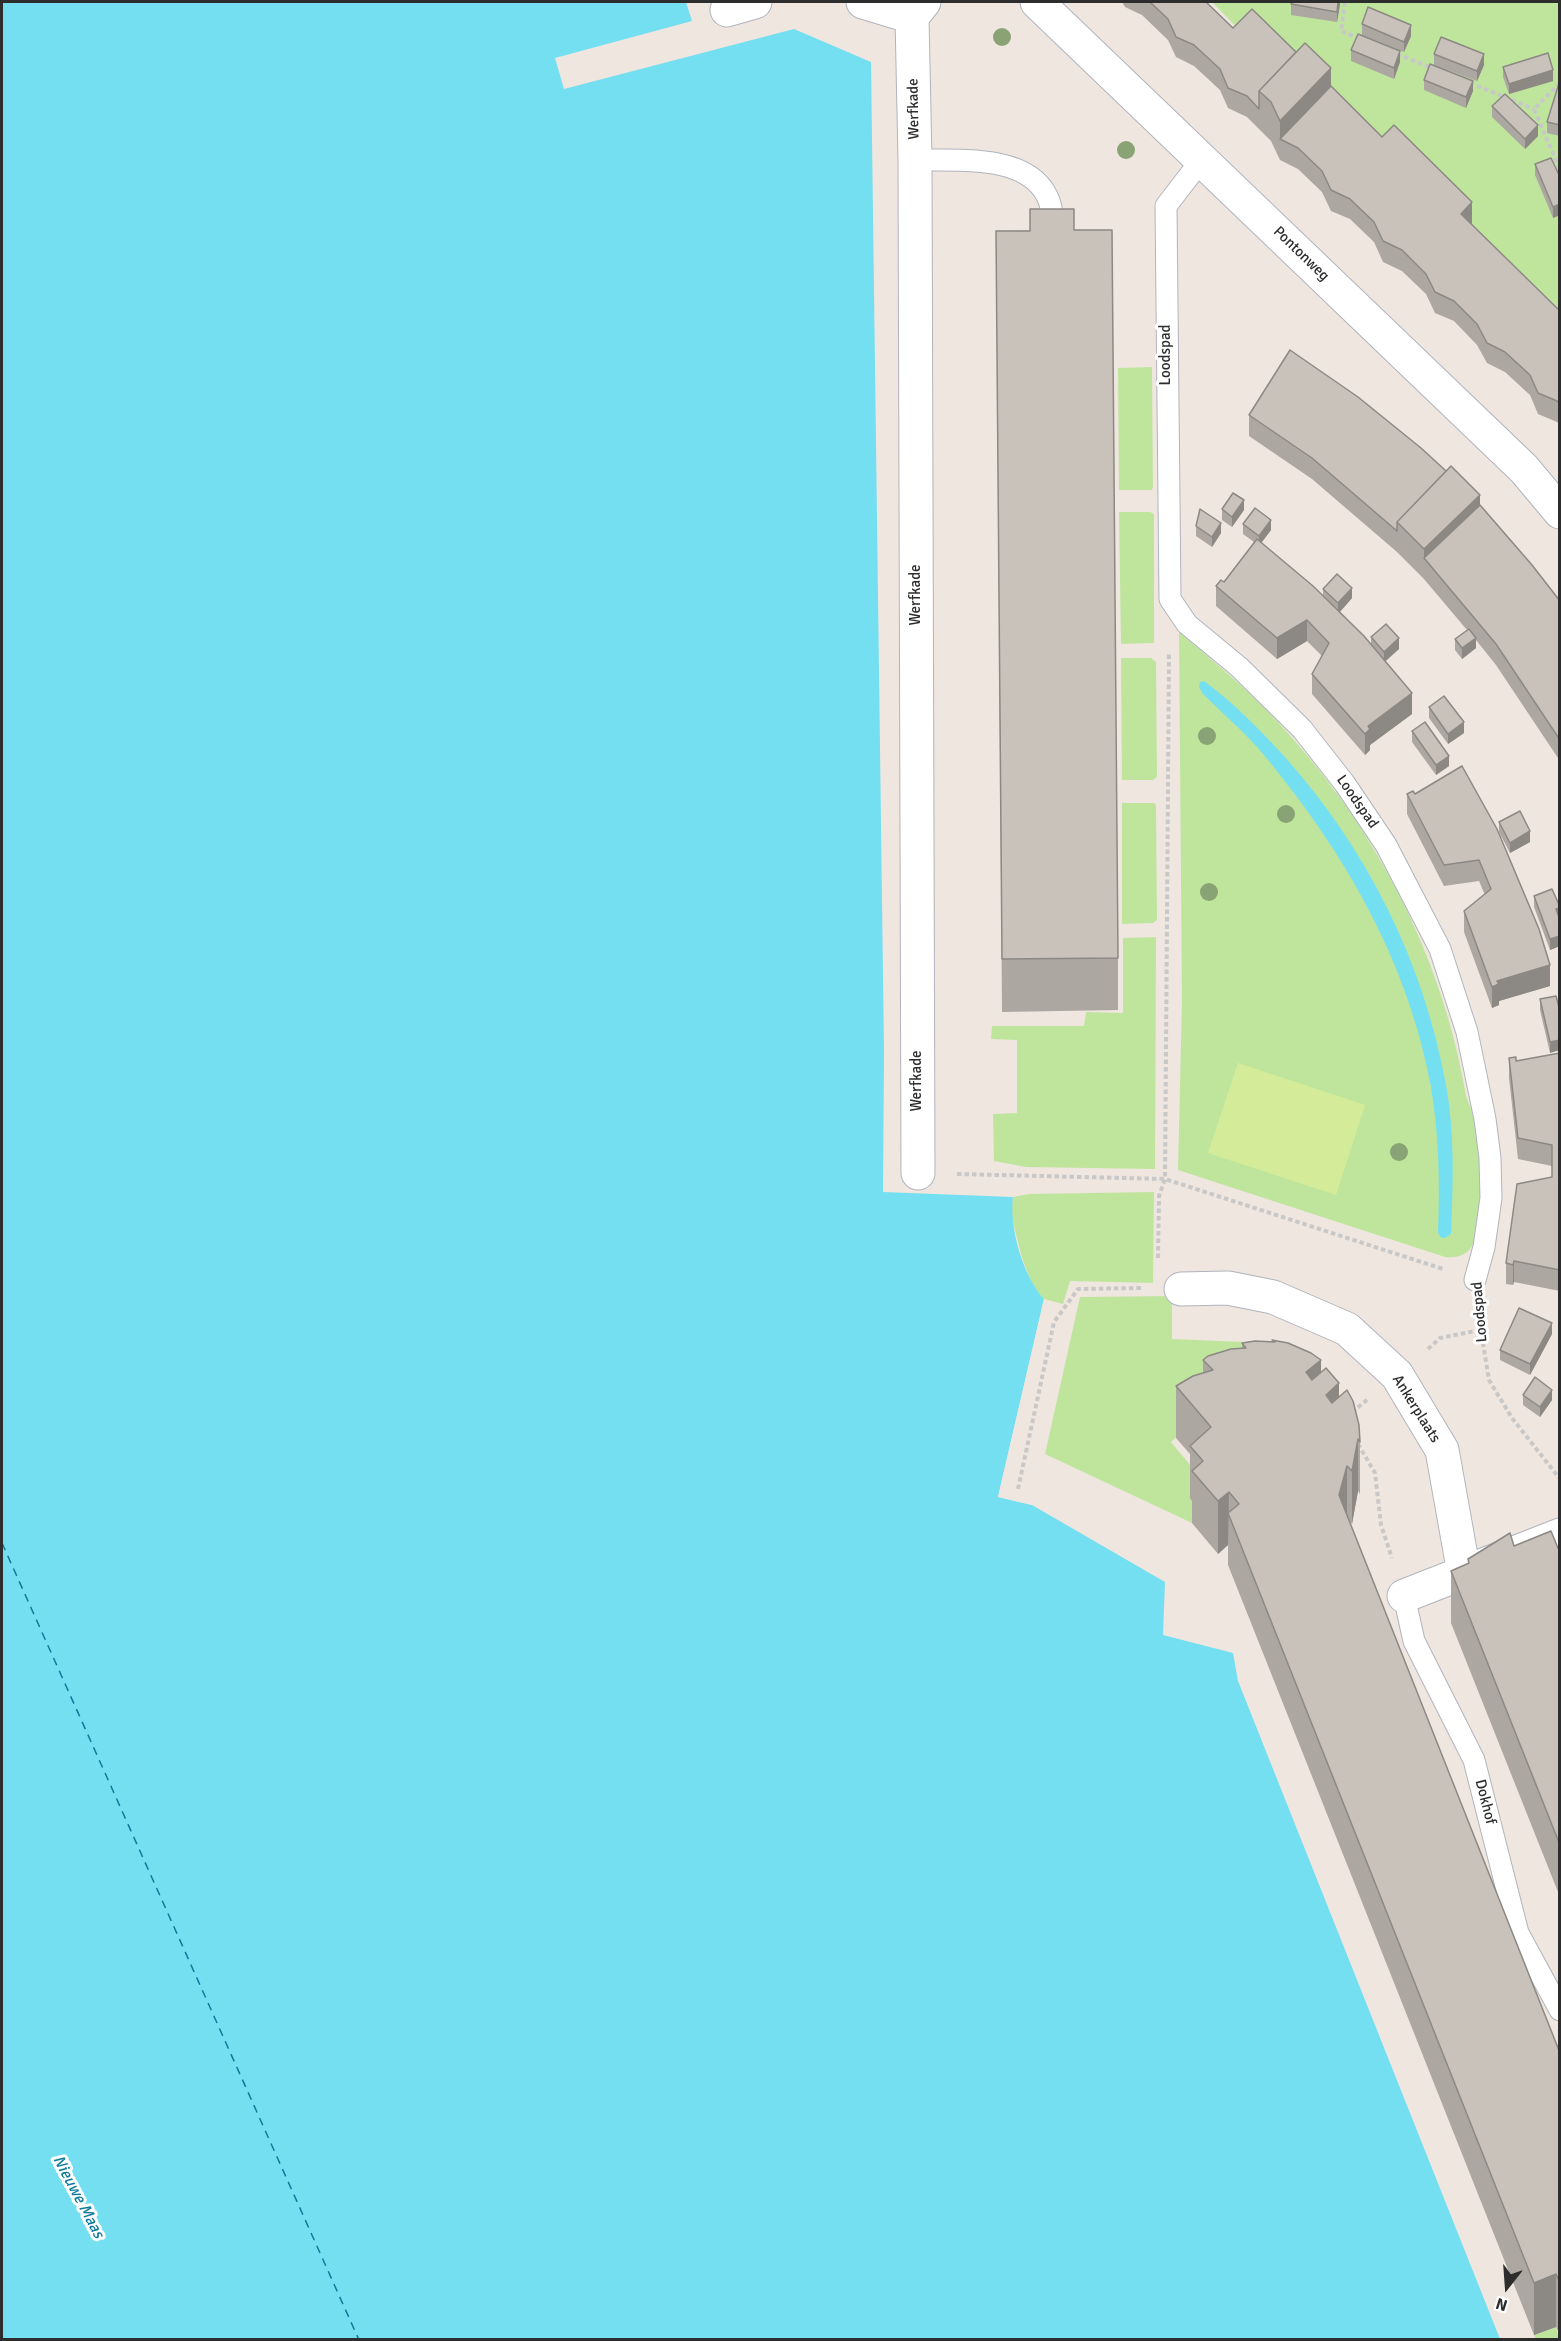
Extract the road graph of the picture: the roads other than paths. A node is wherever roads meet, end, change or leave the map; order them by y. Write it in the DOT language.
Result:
graph roads {
  1 [pos="863,2"];
  2 [pos="1037,2"];
  3 [pos="918,9"];
  4 [pos="1203,158"];
  5 [pos="915,160"];
  6 [pos="1053,261"];
  7 [pos="1560,512"];
  8 [pos="918,1173"];
  9 [pos="1475,1280"];
  10 [pos="1169,1288"];
  11 [pos="1560,1535"];
  12 [pos="1464,1573"];
  13 [pos="1404,1596"];
  14 [pos="1560,2010"];
  1 -- 3 [label="street, Werfkade"];
  2 -- 4 [label="street, Pontonweg"];
  3 -- 5 [label="street, Werfkade"];
  4 -- 7 [label="street, Pontonweg"];
  4 -- 9 [label="lane, Loodspad"];
  5 -- 6 [label="lane"];
  5 -- 8 [label="street, Werfkade"];
  10 -- 12 [label="street, Ankerplaats"];
  11 -- 12 [label="street"];
  12 -- 13 [label="street"];
  13 -- 14 [label="lane, Dokhof"];
}
